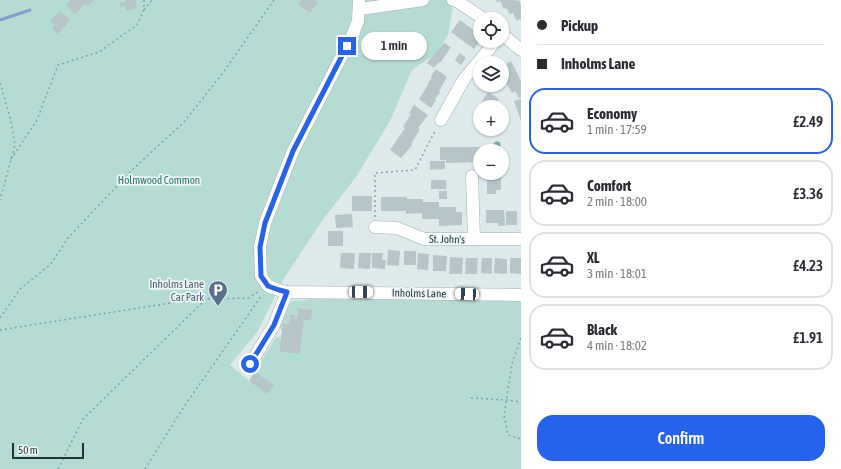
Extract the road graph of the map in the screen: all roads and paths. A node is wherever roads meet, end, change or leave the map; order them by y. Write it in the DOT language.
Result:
graph roads {
  1 [pos="144,0"];
  2 [pos="152,0"];
  3 [pos="274,0"];
  4 [pos="423,0"];
  5 [pos="453,0"];
  6 [pos="359,4"];
  7 [pos="144,10"];
  8 [pos="475,12"];
  9 [pos="509,40"];
  10 [pos="490,48"];
  11 [pos="521,50"];
  12 [pos="0,83"];
  13 [pos="440,120"];
  14 [pos="11,159"];
  15 [pos="472,176"];
  16 [pos="0,200"];
  17 [pos="374,227"];
  18 [pos="474,239"];
  19 [pos="521,239"];
  20 [pos="268,286"];
  21 [pos="287,292"];
  22 [pos="521,295"];
  23 [pos="212,299"];
  24 [pos="0,318"];
  25 [pos="0,330"];
  26 [pos="521,338"];
  27 [pos="250,364"];
  28 [pos="471,398"];
  29 [pos="507,400"];
  30 [pos="521,402"];
  31 [pos="521,439"];
  32 [pos="58,469"];
  33 [pos="145,469"];
  1 -- 7 [label="path"];
  2 -- 7 [label="path"];
  3 -- 24 [label="path"];
  4 -- 6 [label="street"];
  5 -- 8 [label="street"];
  6 -- 20 [label="street"];
  7 -- 14 [label="path"];
  9 -- 11 [label="street"];
  10 -- 13 [label="street"];
  12 -- 14 [label="path"];
  13 -- 17 [label="path"];
  14 -- 16 [label="path"];
  15 -- 18 [label="street, St. John's"];
  17 -- 18 [label="street, St. John's"];
  18 -- 19 [label="street, St. John's"];
  20 -- 21 [label="street, Inholms Lane"];
  20 -- 23 [label="path"];
  20 -- 33 [label="path"];
  21 -- 22 [label="street, Inholms Lane"];
  21 -- 27 [label="street"];
  23 -- 25 [label="path"];
  23 -- 32 [label="path"];
  26 -- 29 [label="path"];
  28 -- 29 [label="path"];
  29 -- 30 [label="path"];
  29 -- 31 [label="path"];
}
